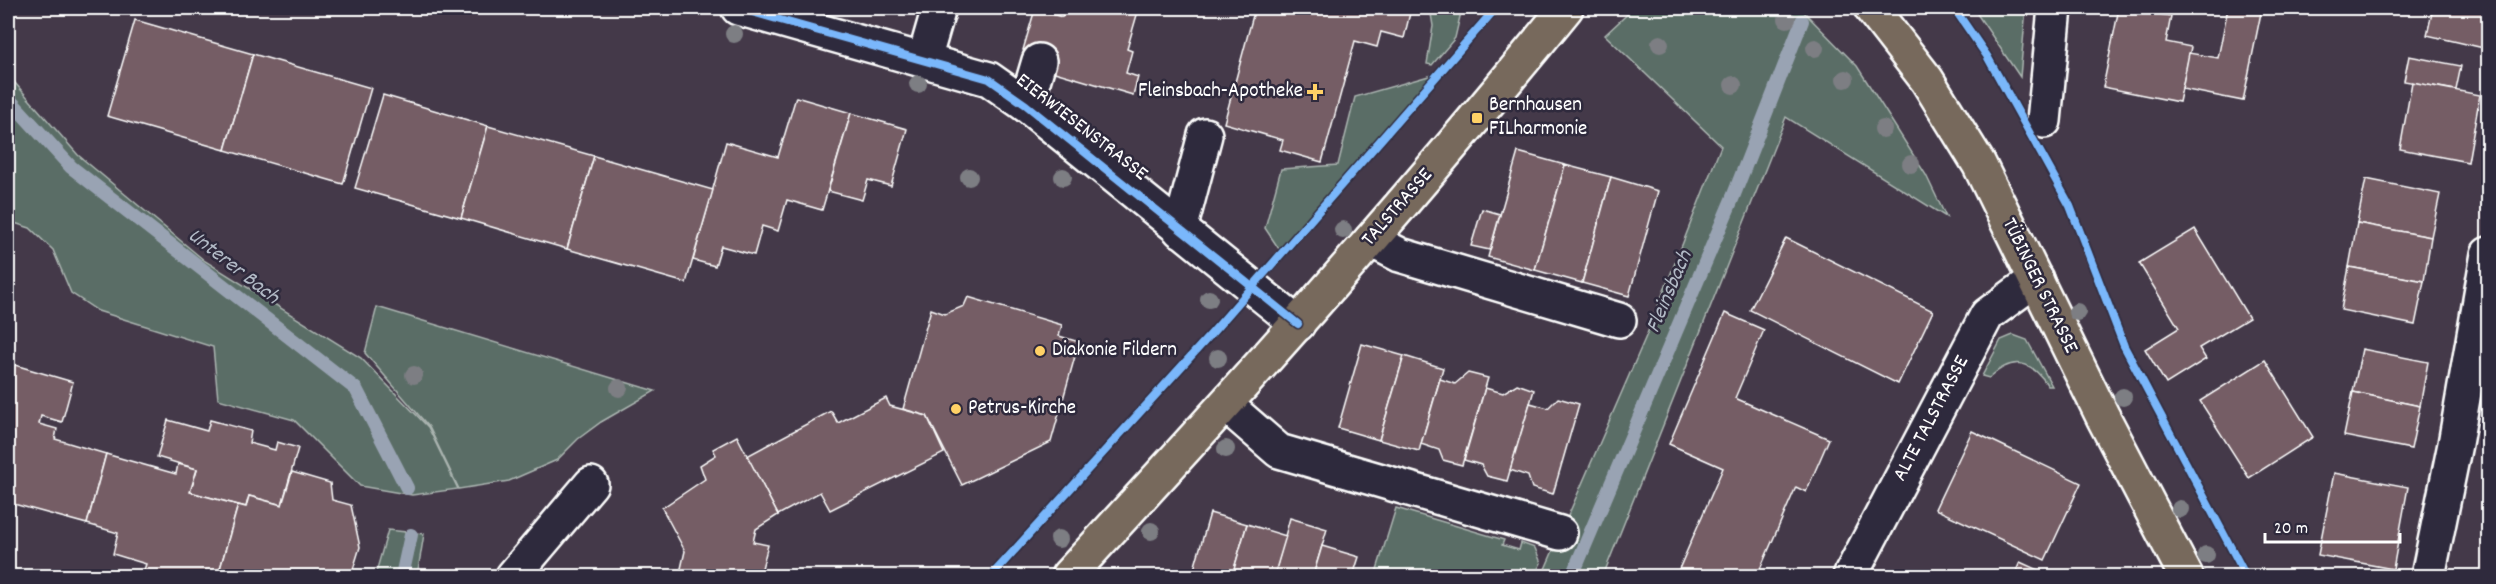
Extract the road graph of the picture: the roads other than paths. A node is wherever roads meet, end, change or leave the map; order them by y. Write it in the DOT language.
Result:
graph roads {
  1 [pos="738,8"];
  2 [pos="939,8"];
  3 [pos="1566,8"];
  4 [pos="1871,8"];
  5 [pos="2055,8"];
  6 [pos="924,60"];
  7 [pos="1039,61"];
  8 [pos="1026,105"];
  9 [pos="2044,121"];
  10 [pos="1205,135"];
  11 [pos="1180,230"];
  12 [pos="1371,240"];
  13 [pos="2488,254"];
  14 [pos="2036,279"];
  15 [pos="1619,320"];
  16 [pos="1298,324"];
  17 [pos="1226,405"];
  18 [pos="591,484"];
  19 [pos="1560,533"];
  20 [pos="513,576"];
  21 [pos="1068,576"];
  22 [pos="1850,576"];
  23 [pos="2186,576"];
  24 [pos="2428,576"];
  1 -- 6 [label="street, EIERWIESENSTRASSE"];
  2 -- 6 [label="street"];
  3 -- 12 [label="main road, TALSTRASSE"];
  4 -- 14 [label="main road, TÜBINGER STRASSE"];
  5 -- 9 [label="street"];
  6 -- 8 [label="street, EIERWIESENSTRASSE"];
  7 -- 8 [label="street"];
  8 -- 11 [label="street, EIERWIESENSTRASSE"];
  10 -- 11 [label="street"];
  11 -- 16 [label="street, EIERWIESENSTRASSE"];
  12 -- 15 [label="street"];
  12 -- 16 [label="main road, TALSTRASSE"];
  13 -- 24 [label="street"];
  14 -- 22 [label="street, ALTE TALSTRASSE"];
  14 -- 23 [label="main road, TÜBINGER STRASSE"];
  16 -- 17 [label="main road, TALSTRASSE"];
  17 -- 19 [label="street"];
  17 -- 21 [label="main road, TALSTRASSE"];
  18 -- 20 [label="street"];
}
